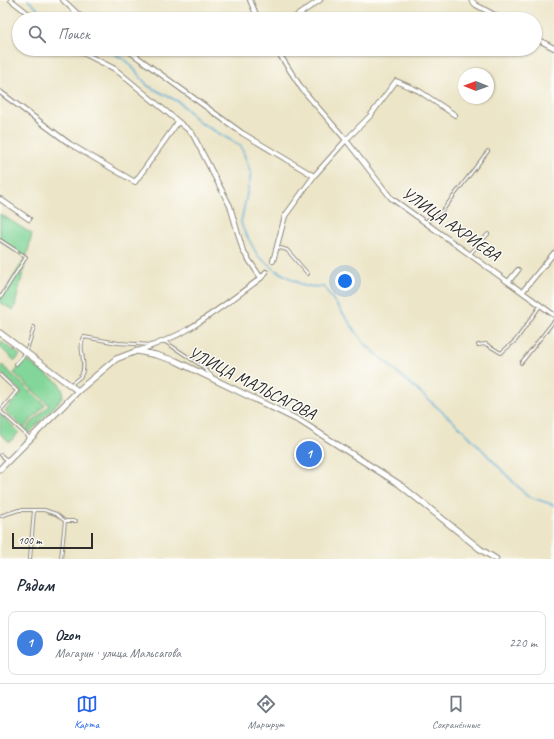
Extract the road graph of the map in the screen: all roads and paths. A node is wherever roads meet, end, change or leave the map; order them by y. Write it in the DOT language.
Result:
graph roads {
  1 [pos="11,0"];
  2 [pos="63,0"];
  3 [pos="250,0"];
  4 [pos="320,0"];
  5 [pos="471,0"];
  6 [pos="26,12"];
  7 [pos="76,12"];
  8 [pos="255,12"];
  9 [pos="302,12"];
  10 [pos="489,12"];
  11 [pos="542,42"];
  12 [pos="554,48"];
  13 [pos="89,56"];
  14 [pos="136,56"];
  15 [pos="281,56"];
  16 [pos="0,92"];
  17 [pos="455,116"];
  18 [pos="178,122"];
  19 [pos="346,140"];
  20 [pos="488,151"];
  21 [pos="314,176"];
  22 [pos="0,200"];
  23 [pos="29,219"];
  24 [pos="425,222"];
  25 [pos="488,234"];
  26 [pos="0,240"];
  27 [pos="277,247"];
  28 [pos="554,252"];
  29 [pos="470,254"];
  30 [pos="273,261"];
  31 [pos="518,270"];
  32 [pos="266,272"];
  33 [pos="308,274"];
  34 [pos="261,278"];
  35 [pos="509,281"];
  36 [pos="523,291"];
  37 [pos="0,296"];
  38 [pos="541,305"];
  39 [pos="554,314"];
  40 [pos="554,321"];
  41 [pos="34,327"];
  42 [pos="0,333"];
  43 [pos="163,341"];
  44 [pos="153,345"];
  45 [pos="478,345"];
  46 [pos="137,351"];
  47 [pos="26,353"];
  48 [pos="521,363"];
  49 [pos="16,364"];
  50 [pos="0,375"];
  51 [pos="216,380"];
  52 [pos="70,385"];
  53 [pos="78,392"];
  54 [pos="0,411"];
  55 [pos="30,438"];
  56 [pos="1,455"];
  57 [pos="8,461"];
  58 [pos="0,469"];
  59 [pos="34,510"];
  60 [pos="0,516"];
  61 [pos="65,520"];
  62 [pos="76,521"];
  63 [pos="30,559"];
  64 [pos="61,559"];
  65 [pos="496,559"];
  1 -- 6 [label="street"];
  2 -- 7 [label="street"];
  3 -- 8 [label="street"];
  4 -- 9 [label="street"];
  5 -- 10 [label="street"];
  11 -- 12 [label="street"];
  13 -- 18 [label="street"];
  14 -- 21 [label="street"];
  15 -- 19 [label="street, УЛИЦА АХРИЕВА"];
  16 -- 18 [label="street"];
  17 -- 19 [label="street"];
  18 -- 34 [label="street"];
  19 -- 21 [label="street"];
  19 -- 24 [label="street, УЛИЦА АХРИЕВА"];
  20 -- 24 [label="lane"];
  21 -- 27 [label="street"];
  22 -- 23 [label="street"];
  24 -- 29 [label="street, УЛИЦА АХРИЕВА"];
  25 -- 29 [label="lane"];
  26 -- 37 [label="lane"];
  27 -- 30 [label="street"];
  27 -- 33 [label="lane"];
  28 -- 36 [label="street"];
  29 -- 35 [label="street, УЛИЦА АХРИЕВА"];
  31 -- 35 [label="street"];
  32 -- 34 [label="street"];
  34 -- 43 [label="street"];
  35 -- 36 [label="street, УЛИЦА АХРИЕВА"];
  36 -- 38 [label="street, УЛИЦА АХРИЕВА"];
  38 -- 39 [label="street, УЛИЦА АХРИЕВА"];
  38 -- 45 [label="lane"];
  40 -- 48 [label="lane"];
  41 -- 47 [label="lane"];
  42 -- 47 [label="street"];
  43 -- 44 [label="street"];
  43 -- 51 [label="lane"];
  44 -- 46 [label="street"];
  44 -- 52 [label="lane"];
  46 -- 51 [label="street, УЛИЦА МАЛЬСАГОВА"];
  46 -- 53 [label="street"];
  47 -- 49 [label="lane"];
  47 -- 52 [label="street"];
  50 -- 54 [label="lane"];
  51 -- 65 [label="street, УЛИЦА МАЛЬСАГОВА"];
  52 -- 53 [label="street"];
  53 -- 55 [label="street"];
  54 -- 55 [label="lane"];
  55 -- 57 [label="street"];
  56 -- 57 [label="lane"];
  57 -- 58 [label="street"];
  59 -- 60 [label="lane"];
  59 -- 61 [label="lane"];
  59 -- 63 [label="lane"];
  61 -- 62 [label="lane"];
  61 -- 64 [label="lane"];
}
